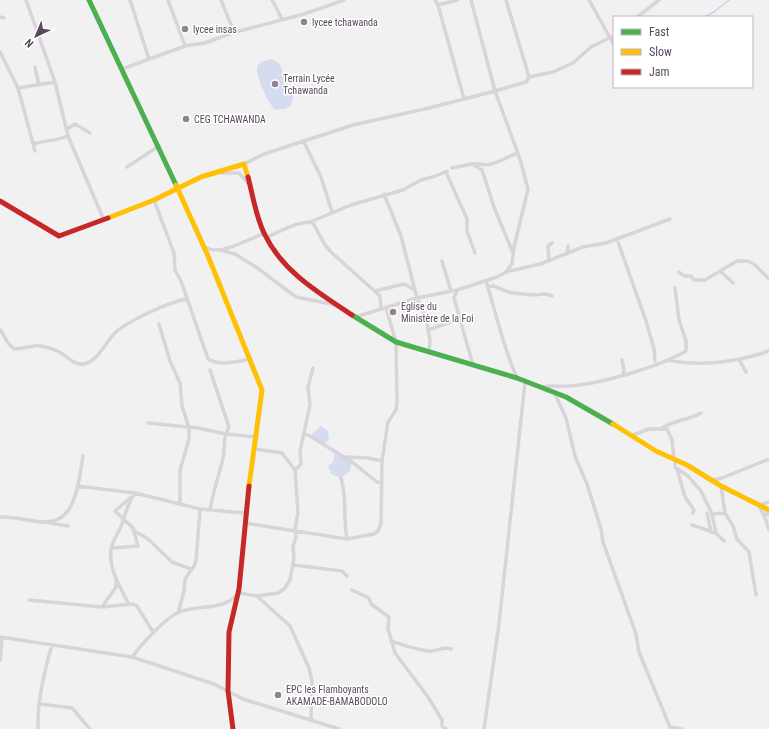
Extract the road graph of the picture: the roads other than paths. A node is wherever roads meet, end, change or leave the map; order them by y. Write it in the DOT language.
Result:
graph roads {
  1 [pos="26,0"];
  2 [pos="89,0"];
  3 [pos="130,0"];
  4 [pos="168,0"];
  5 [pos="221,0"];
  6 [pos="272,0"];
  7 [pos="344,0"];
  8 [pos="435,0"];
  9 [pos="458,0"];
  10 [pos="471,0"];
  11 [pos="506,0"];
  12 [pos="589,0"];
  13 [pos="659,0"];
  14 [pos="438,5"];
  15 [pos="638,16"];
  16 [pos="282,19"];
  17 [pos="234,32"];
  18 [pos="611,35"];
  19 [pos="185,46"];
  20 [pos="0,52"];
  21 [pos="149,59"];
  22 [pos="35,68"];
  23 [pos="122,69"];
  24 [pos="529,77"];
  25 [pos="55,82"];
  26 [pos="39,85"];
  27 [pos="18,88"];
  28 [pos="495,91"];
  29 [pos="464,99"];
  30 [pos="67,129"];
  31 [pos="90,133"];
  32 [pos="68,136"];
  33 [pos="304,142"];
  34 [pos="34,144"];
  35 [pos="159,146"];
  36 [pos="35,151"];
  37 [pos="518,153"];
  38 [pos="244,164"];
  39 [pos="472,164"];
  40 [pos="127,167"];
  41 [pos="452,168"];
  42 [pos="219,172"];
  43 [pos="249,185"];
  44 [pos="178,188"];
  45 [pos="384,194"];
  46 [pos="154,200"];
  47 [pos="0,201"];
  48 [pos="332,212"];
  49 [pos="103,218"];
  50 [pos="670,219"];
  51 [pos="310,222"];
  52 [pos="265,236"];
  53 [pos="618,239"];
  54 [pos="552,243"];
  55 [pos="568,246"];
  56 [pos="204,247"];
  57 [pos="220,250"];
  58 [pos="475,253"];
  59 [pos="513,254"];
  60 [pos="566,254"];
  61 [pos="442,261"];
  62 [pos="549,261"];
  63 [pos="720,271"];
  64 [pos="506,272"];
  65 [pos="679,272"];
  66 [pos="411,275"];
  67 [pos="769,278"];
  68 [pos="486,281"];
  69 [pos="733,283"];
  70 [pos="404,284"];
  71 [pos="488,287"];
  72 [pos="675,288"];
  73 [pos="415,290"];
  74 [pos="457,290"];
  75 [pos="375,291"];
  76 [pos="450,292"];
  77 [pos="552,296"];
  78 [pos="417,298"];
  79 [pos="454,298"];
  80 [pos="187,299"];
  81 [pos="337,306"];
  82 [pos="384,308"];
  83 [pos="366,314"];
  84 [pos="354,318"];
  85 [pos="459,319"];
  86 [pos="362,322"];
  87 [pos="159,324"];
  88 [pos="0,329"];
  89 [pos="428,330"];
  90 [pos="396,342"];
  91 [pos="768,351"];
  92 [pos="429,352"];
  93 [pos="250,359"];
  94 [pos="739,359"];
  95 [pos="622,360"];
  96 [pos="667,360"];
  97 [pos="655,361"];
  98 [pos="473,365"];
  99 [pos="313,368"];
  100 [pos="210,370"];
  101 [pos="746,372"];
  102 [pos="622,375"];
  103 [pos="517,378"];
  104 [pos="525,382"];
  105 [pos="544,387"];
  106 [pos="555,394"];
  107 [pos="701,413"];
  108 [pos="148,423"];
  109 [pos="189,428"];
  110 [pos="662,428"];
  111 [pos="226,434"];
  112 [pos="305,434"];
  113 [pos="634,435"];
  114 [pos="257,437"];
  115 [pos="255,449"];
  116 [pos="84,456"];
  117 [pos="344,457"];
  118 [pos="674,459"];
  119 [pos="769,459"];
  120 [pos="382,461"];
  121 [pos="677,469"];
  122 [pos="295,470"];
  123 [pos="340,478"];
  124 [pos="713,480"];
  125 [pos="382,483"];
  126 [pos="77,486"];
  127 [pos="721,486"];
  128 [pos="134,493"];
  129 [pos="131,497"];
  130 [pos="769,502"];
  131 [pos="180,503"];
  132 [pos="759,504"];
  133 [pos="200,508"];
  134 [pos="210,510"];
  135 [pos="769,510"];
  136 [pos="761,511"];
  137 [pos="246,513"];
  138 [pos="693,513"];
  139 [pos="707,513"];
  140 [pos="725,513"];
  141 [pos="712,514"];
  142 [pos="769,515"];
  143 [pos="0,517"];
  144 [pos="123,518"];
  145 [pos="47,522"];
  146 [pos="245,523"];
  147 [pos="692,525"];
  148 [pos="68,526"];
  149 [pos="133,530"];
  150 [pos="295,530"];
  151 [pos="769,530"];
  152 [pos="711,532"];
  153 [pos="716,533"];
  154 [pos="347,539"];
  155 [pos="724,541"];
  156 [pos="112,548"];
  157 [pos="293,565"];
  158 [pos="191,569"];
  159 [pos="347,576"];
  160 [pos="116,578"];
  161 [pos="352,590"];
  162 [pos="239,593"];
  163 [pos="756,595"];
  164 [pos="257,596"];
  165 [pos="29,600"];
  166 [pos="129,604"];
  167 [pos="102,608"];
  168 [pos="178,613"];
  169 [pos="153,632"];
  170 [pos="1,638"];
  171 [pos="391,641"];
  172 [pos="52,645"];
  173 [pos="451,649"];
  174 [pos="132,657"];
  175 [pos="0,660"];
  176 [pos="228,691"];
  177 [pos="40,704"];
  178 [pos="311,719"];
  179 [pos="38,729"];
  180 [pos="90,729"];
  181 [pos="233,729"];
  182 [pos="339,729"];
  183 [pos="446,729"];
  184 [pos="484,729"];
  185 [pos="682,729"];
  1 -- 25 [label="street"];
  2 -- 23 [label="street"];
  3 -- 21 [label="street"];
  4 -- 19 [label="street"];
  5 -- 17 [label="street"];
  6 -- 16 [label="street"];
  7 -- 16 [label="street"];
  8 -- 14 [label="street"];
  9 -- 14 [label="street"];
  10 -- 28 [label="street"];
  11 -- 24 [label="street"];
  12 -- 18 [label="street"];
  13 -- 15 [label="street"];
  14 -- 29 [label="street"];
  16 -- 17 [label="street"];
  17 -- 19 [label="street"];
  18 -- 24 [label="street"];
  19 -- 21 [label="street"];
  20 -- 27 [label="street"];
  21 -- 23 [label="street"];
  22 -- 26 [label="street"];
  23 -- 35 [label="street"];
  24 -- 28 [label="street"];
  25 -- 26 [label="street"];
  25 -- 30 [label="street"];
  26 -- 27 [label="street"];
  27 -- 34 [label="street"];
  28 -- 29 [label="street"];
  28 -- 37 [label="street"];
  29 -- 33 [label="street"];
  30 -- 31 [label="street"];
  30 -- 32 [label="street"];
  32 -- 34 [label="street"];
  32 -- 49 [label="street"];
  33 -- 38 [label="street"];
  33 -- 48 [label="street"];
  34 -- 36 [label="street"];
  35 -- 40 [label="street"];
  35 -- 44 [label="street"];
  37 -- 39 [label="street"];
  37 -- 59 [label="street"];
  38 -- 42 [label="street"];
  38 -- 43 [label="street"];
  39 -- 41 [label="street"];
  39 -- 59 [label="street"];
  42 -- 43 [label="street"];
  42 -- 44 [label="street"];
  43 -- 52 [label="street"];
  44 -- 46 [label="street"];
  44 -- 56 [label="street"];
  45 -- 48 [label="street"];
  45 -- 58 [label="street"];
  45 -- 66 [label="street"];
  46 -- 49 [label="street"];
  46 -- 80 [label="street"];
  47 -- 49 [label="street"];
  48 -- 51 [label="street"];
  50 -- 53 [label="street"];
  51 -- 52 [label="street"];
  51 -- 75 [label="street"];
  52 -- 57 [label="street"];
  52 -- 81 [label="street"];
  53 -- 60 [label="street"];
  53 -- 97 [label="street"];
  54 -- 62 [label="street"];
  55 -- 60 [label="street"];
  56 -- 57 [label="street"];
  56 -- 93 [label="street"];
  57 -- 81 [label="street"];
  59 -- 64 [label="street"];
  60 -- 62 [label="street"];
  61 -- 76 [label="street"];
  62 -- 64 [label="street"];
  63 -- 65 [label="street"];
  63 -- 67 [label="street"];
  63 -- 69 [label="street"];
  64 -- 68 [label="street"];
  66 -- 70 [label="street"];
  66 -- 73 [label="street"];
  68 -- 71 [label="street"];
  68 -- 74 [label="street"];
  70 -- 73 [label="street"];
  70 -- 75 [label="street"];
  71 -- 77 [label="street"];
  71 -- 103 [label="street"];
  72 -- 96 [label="street"];
  73 -- 78 [label="street"];
  74 -- 76 [label="street"];
  74 -- 79 [label="street"];
  75 -- 82 [label="street"];
  76 -- 78 [label="street"];
  76 -- 79 [label="street"];
  78 -- 82 [label="street"];
  78 -- 89 [label="street"];
  79 -- 85 [label="street"];
  80 -- 88 [label="street"];
  80 -- 93 [label="street"];
  81 -- 84 [label="street"];
  82 -- 83 [label="street"];
  82 -- 90 [label="street"];
  83 -- 84 [label="street"];
  83 -- 86 [label="street"];
  84 -- 86 [label="street"];
  85 -- 89 [label="street"];
  85 -- 98 [label="street"];
  86 -- 90 [label="street"];
  87 -- 109 [label="street"];
  89 -- 92 [label="street"];
  90 -- 92 [label="street"];
  90 -- 120 [label="street"];
  91 -- 94 [label="street"];
  92 -- 98 [label="street"];
  93 -- 114 [label="street"];
  94 -- 96 [label="street"];
  94 -- 101 [label="street"];
  95 -- 102 [label="street"];
  96 -- 102 [label="street"];
  98 -- 103 [label="street"];
  99 -- 112 [label="street"];
  100 -- 111 [label="street"];
  102 -- 105 [label="street"];
  103 -- 104 [label="street"];
  104 -- 105 [label="street"];
  104 -- 184 [label="street"];
  105 -- 106 [label="street"];
  106 -- 113 [label="street"];
  106 -- 185 [label="street"];
  107 -- 110 [label="street"];
  108 -- 109 [label="street"];
  109 -- 111 [label="street"];
  109 -- 131 [label="street"];
  110 -- 113 [label="street"];
  110 -- 118 [label="street"];
  111 -- 114 [label="street"];
  111 -- 134 [label="street"];
  112 -- 117 [label="street"];
  112 -- 122 [label="street"];
  113 -- 118 [label="street"];
  114 -- 115 [label="street"];
  115 -- 122 [label="street"];
  115 -- 137 [label="street"];
  116 -- 126 [label="street"];
  117 -- 120 [label="street"];
  117 -- 125 [label="street"];
  118 -- 121 [label="street"];
  118 -- 124 [label="street"];
  119 -- 124 [label="street"];
  120 -- 125 [label="street"];
  121 -- 138 [label="street"];
  121 -- 141 [label="street"];
  122 -- 150 [label="street"];
  123 -- 154 [label="street"];
  124 -- 127 [label="street"];
  125 -- 154 [label="street"];
  126 -- 128 [label="street"];
  126 -- 145 [label="street"];
  127 -- 132 [label="street"];
  127 -- 140 [label="street"];
  128 -- 129 [label="street"];
  128 -- 131 [label="street"];
  129 -- 144 [label="street"];
  129 -- 144 [label="street"];
  130 -- 132 [label="street"];
  131 -- 133 [label="street"];
  132 -- 135 [label="street"];
  132 -- 136 [label="street"];
  133 -- 134 [label="street"];
  133 -- 158 [label="street"];
  134 -- 137 [label="street"];
  136 -- 142 [label="street"];
  136 -- 151 [label="street"];
  137 -- 146 [label="street"];
  139 -- 152 [label="street"];
  140 -- 141 [label="street"];
  140 -- 163 [label="street"];
  141 -- 153 [label="street"];
  143 -- 145 [label="street"];
  144 -- 149 [label="street"];
  144 -- 156 [label="street"];
  145 -- 148 [label="street"];
  146 -- 150 [label="street"];
  146 -- 162 [label="street"];
  147 -- 152 [label="street"];
  149 -- 156 [label="street"];
  149 -- 158 [label="street"];
  150 -- 154 [label="street"];
  150 -- 157 [label="street"];
  152 -- 153 [label="street"];
  153 -- 155 [label="street"];
  156 -- 160 [label="street"];
  157 -- 159 [label="street"];
  157 -- 164 [label="street"];
  158 -- 168 [label="street"];
  160 -- 166 [label="street"];
  160 -- 167 [label="street"];
  161 -- 171 [label="street"];
  162 -- 164 [label="street"];
  162 -- 168 [label="street"];
  162 -- 176 [label="street"];
  164 -- 178 [label="street"];
  165 -- 167 [label="street"];
  166 -- 167 [label="street"];
  166 -- 169 [label="street"];
  168 -- 169 [label="street"];
  169 -- 174 [label="street"];
  170 -- 172 [label="street"];
  170 -- 175 [label="street"];
  171 -- 173 [label="street"];
  171 -- 183 [label="street"];
  172 -- 174 [label="street"];
  172 -- 177 [label="street"];
  174 -- 176 [label="street"];
  176 -- 178 [label="street"];
  176 -- 181 [label="street"];
  177 -- 179 [label="street"];
  177 -- 180 [label="street"];
  178 -- 182 [label="street"];
}
